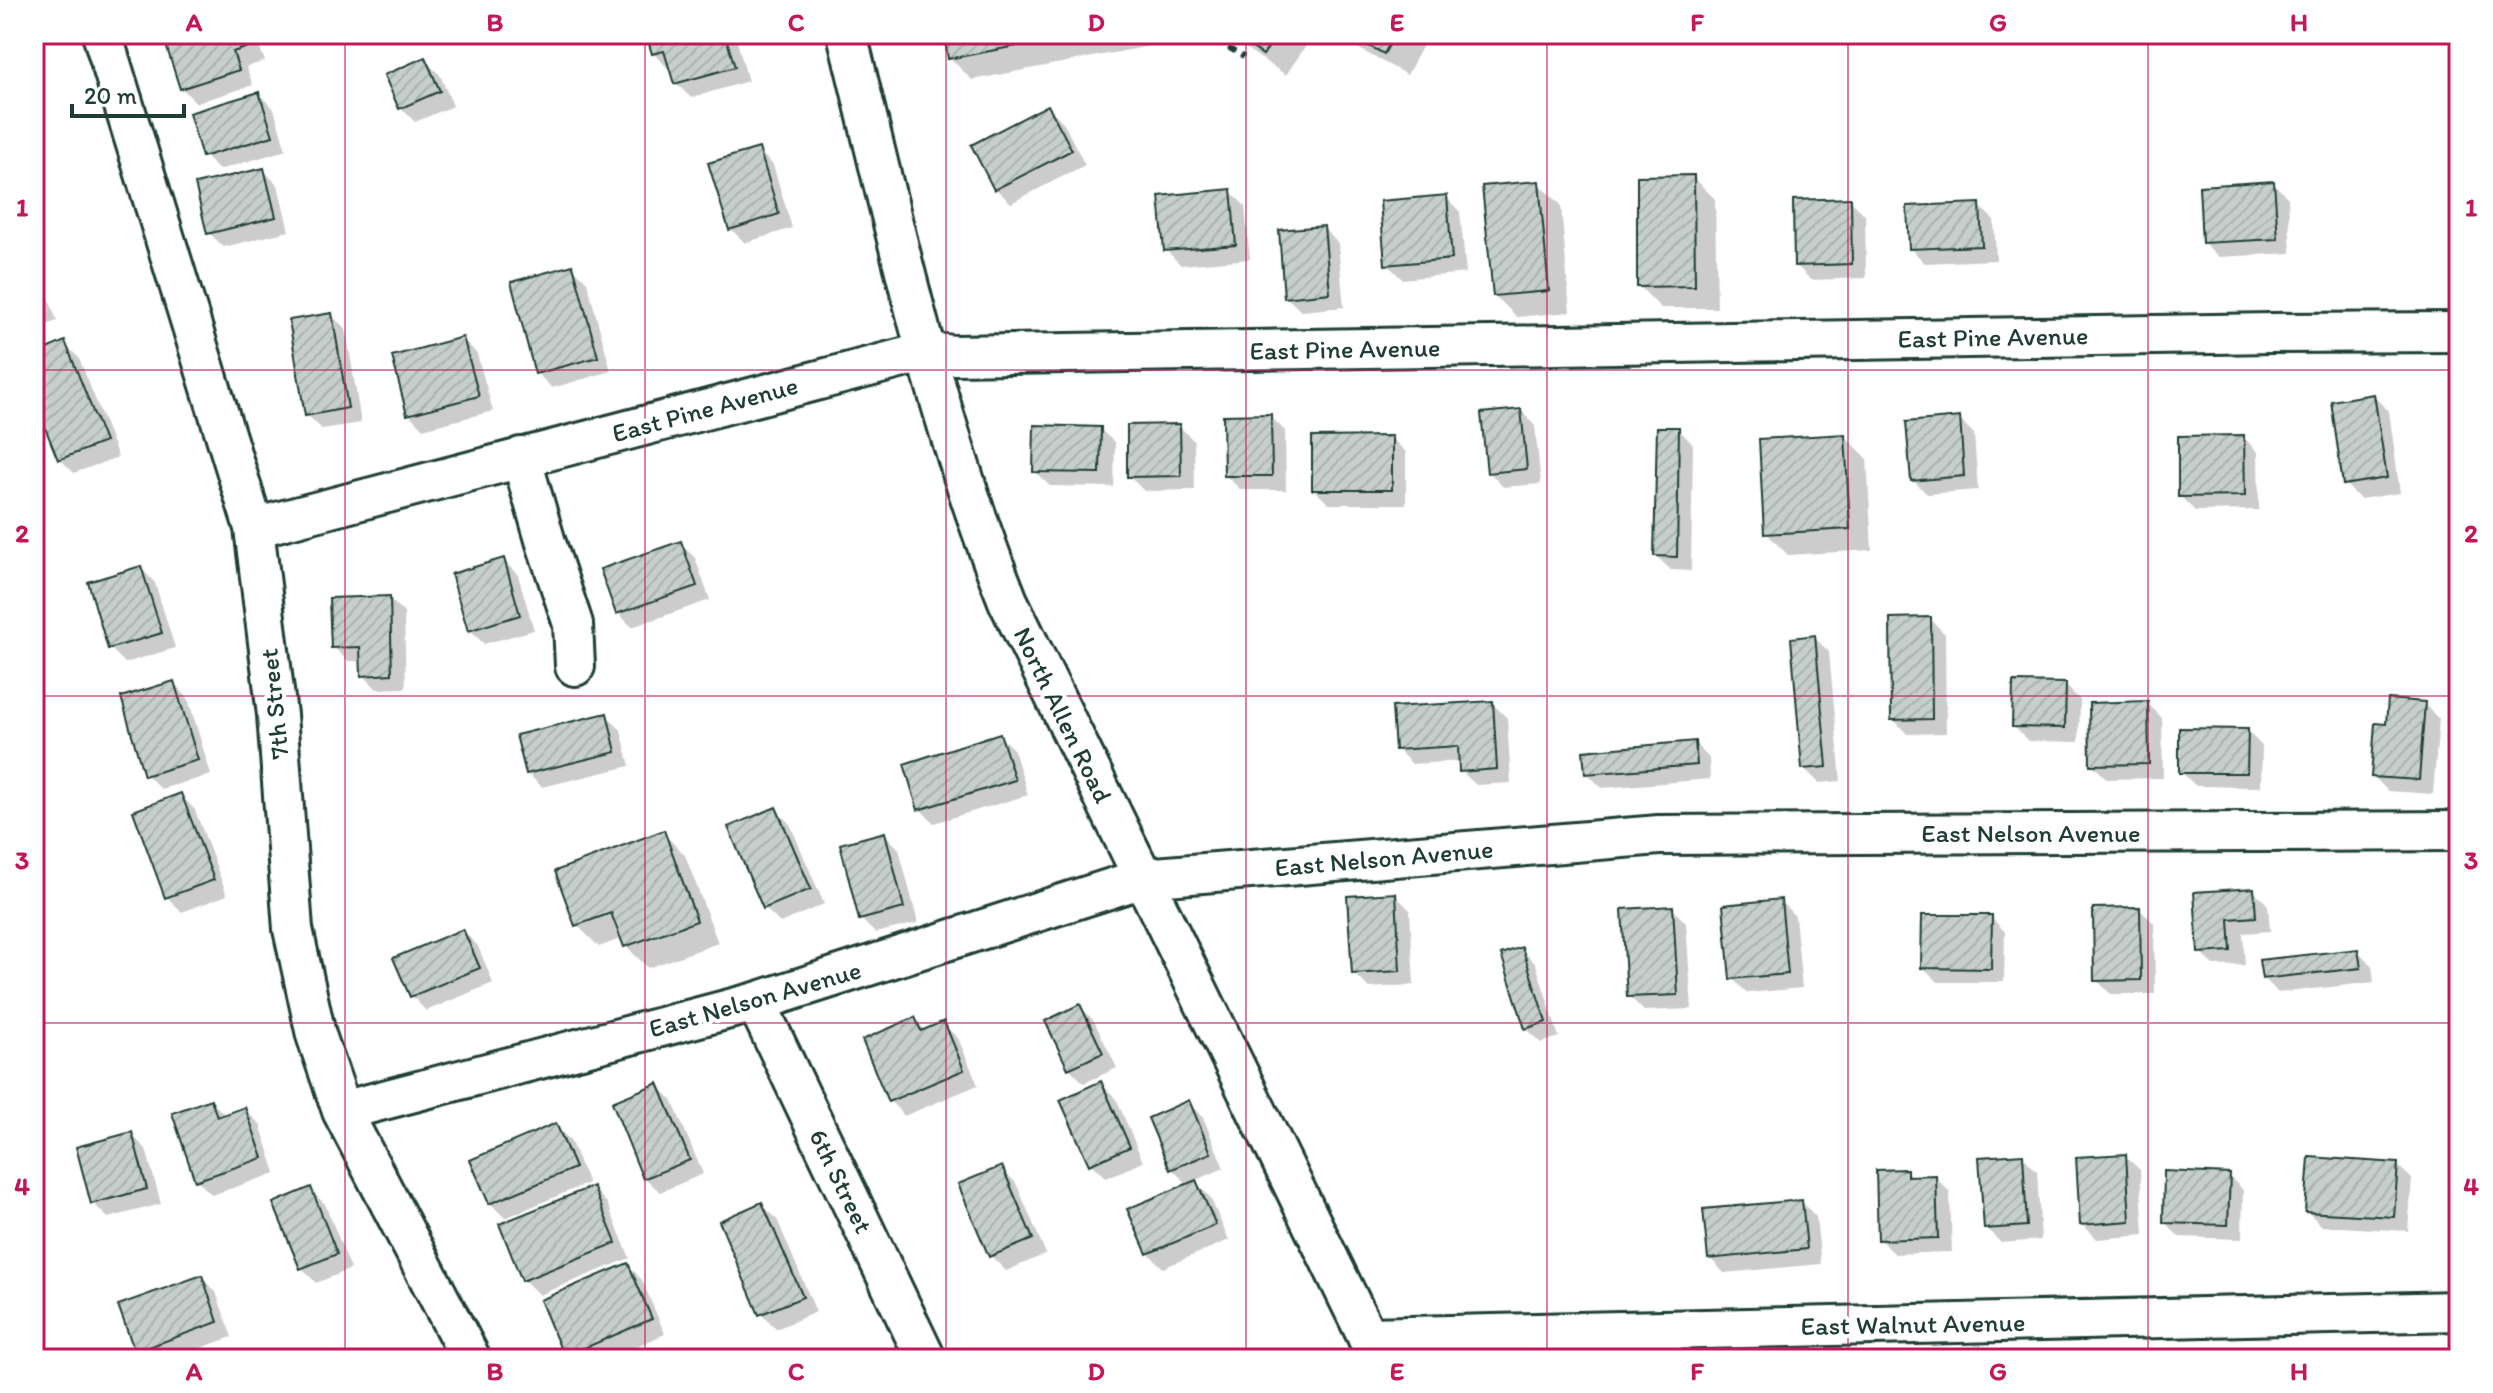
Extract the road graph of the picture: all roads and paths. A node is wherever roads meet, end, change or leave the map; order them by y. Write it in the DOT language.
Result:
graph roads {
  1 [pos="102,34"];
  2 [pos="847,34"];
  3 [pos="1204,34"];
  4 [pos="1244,57"];
  5 [pos="2459,332"];
  6 [pos="926,352"];
  7 [pos="521,457"];
  8 [pos="254,528"];
  9 [pos="575,666"];
  10 [pos="2459,831"];
  11 [pos="1143,878"];
  12 [pos="756,1002"];
  13 [pos="342,1111"];
  14 [pos="2459,1311"];
  15 [pos="1372,1348"];
  16 [pos="471,1359"];
  17 [pos="926,1359"];
  1 -- 8 [label="street, 7th Street"];
  2 -- 6 [label="street, North Allen Road"];
  3 -- 4 [label="path"];
  5 -- 6 [label="street, East Pine Avenue"];
  6 -- 7 [label="street, East Pine Avenue"];
  6 -- 11 [label="street, North Allen Road"];
  7 -- 8 [label="street, East Pine Avenue"];
  7 -- 9 [label="street"];
  8 -- 13 [label="street, 7th Street"];
  10 -- 11 [label="street, East Nelson Avenue"];
  11 -- 12 [label="street, East Nelson Avenue"];
  11 -- 15 [label="street, North Allen Road"];
  12 -- 13 [label="street, East Nelson Avenue"];
  12 -- 17 [label="street, 6th Street"];
  13 -- 16 [label="street, 7th Street"];
  14 -- 15 [label="street, East Walnut Avenue"];
}
